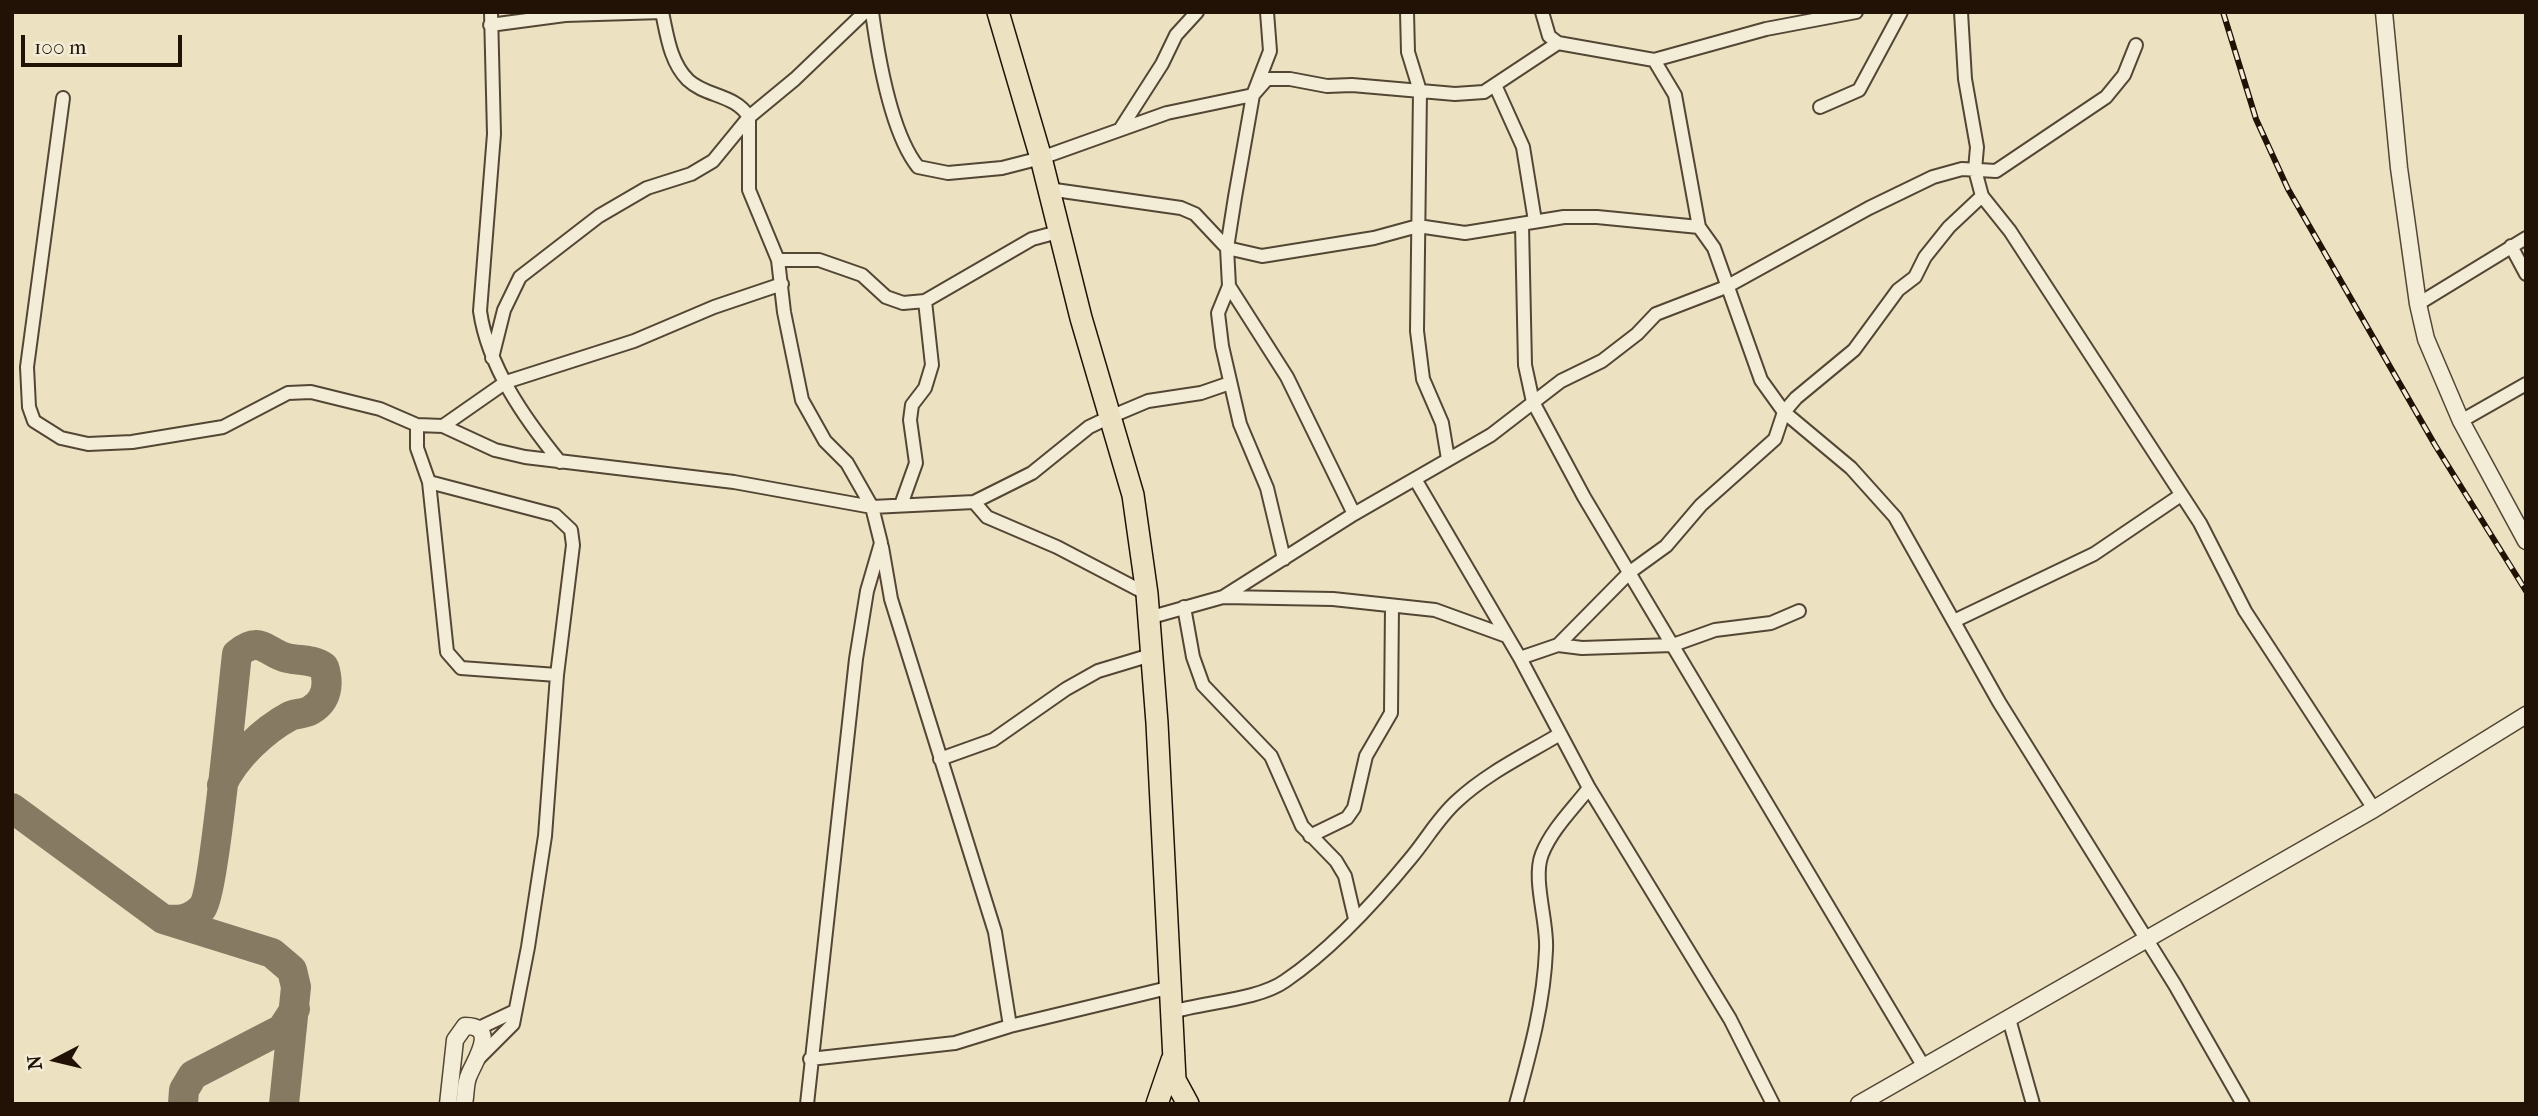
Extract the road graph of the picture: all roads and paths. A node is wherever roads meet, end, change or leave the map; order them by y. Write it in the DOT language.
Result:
graph roads {
  1 [pos="662,12"];
  2 [pos="865,12"];
  3 [pos="872,12"];
  4 [pos="998,12"];
  5 [pos="1197,12"];
  6 [pos="1267,12"];
  7 [pos="1407,12"];
  8 [pos="1542,12"];
  9 [pos="1856,12"];
  10 [pos="1901,12"];
  11 [pos="1961,12"];
  12 [pos="2384,12"];
  13 [pos="490,19"];
  14 [pos="1558,43"];
  15 [pos="2136,45"];
  16 [pos="1654,60"];
  17 [pos="1495,85"];
  18 [pos="1420,91"];
  19 [pos="1252,95"];
  20 [pos="64,98"];
  21 [pos="1820,107"];
  22 [pos="749,117"];
  23 [pos="1121,128"];
  24 [pos="1041,158"];
  25 [pos="1975,170"];
  26 [pos="1048,189"];
  27 [pos="1982,196"];
  28 [pos="1528,223"];
  29 [pos="1418,226"];
  30 [pos="1699,227"];
  31 [pos="1058,232"];
  32 [pos="2526,238"];
  33 [pos="2511,246"];
  34 [pos="1227,248"];
  35 [pos="779,260"];
  36 [pos="2526,274"];
  37 [pos="782,284"];
  38 [pos="1229,286"];
  39 [pos="1726,286"];
  40 [pos="925,301"];
  41 [pos="2418,304"];
  42 [pos="492,358"];
  43 [pos="506,382"];
  44 [pos="1230,383"];
  45 [pos="2526,384"];
  46 [pos="1533,402"];
  47 [pos="1784,412"];
  48 [pos="1110,417"];
  49 [pos="2461,421"];
  50 [pos="417,425"];
  51 [pos="443,426"];
  52 [pos="1448,459"];
  53 [pos="560,462"];
  54 [pos="1415,479"];
  55 [pos="429,482"];
  56 [pos="2181,495"];
  57 [pos="974,502"];
  58 [pos="901,505"];
  59 [pos="873,507"];
  60 [pos="1354,514"];
  61 [pos="2523,531"];
  62 [pos="881,543"];
  63 [pos="1284,559"];
  64 [pos="1630,572"];
  65 [pos="1147,594"];
  66 [pos="1223,597"];
  67 [pos="1392,606"];
  68 [pos="1184,607"];
  69 [pos="1799,611"];
  70 [pos="1148,618"];
  71 [pos="1954,621"];
  72 [pos="1504,635"];
  73 [pos="1558,645"];
  74 [pos="1673,645"];
  75 [pos="1151,654"];
  76 [pos="1520,658"];
  77 [pos="557,675"];
  78 [pos="2526,715"];
  79 [pos="1560,734"];
  80 [pos="940,759"];
  81 [pos="1589,788"];
  82 [pos="2374,809"];
  83 [pos="1310,836"];
  84 [pos="1355,919"];
  85 [pos="2146,940"];
  86 [pos="1172,987"];
  87 [pos="515,1011"];
  88 [pos="1172,1012"];
  89 [pos="2009,1019"];
  90 [pos="1010,1026"];
  91 [pos="477,1029"];
  92 [pos="1174,1054"];
  93 [pos="810,1059"];
  94 [pos="477,1060"];
  95 [pos="1924,1067"];
  96 [pos="448,1104"];
  97 [pos="464,1104"];
  98 [pos="807,1104"];
  99 [pos="1157,1104"];
  100 [pos="1188,1104"];
  101 [pos="1516,1104"];
  102 [pos="1773,1104"];
  103 [pos="1859,1104"];
  104 [pos="2033,1104"];
  105 [pos="2243,1104"];
  1 -- 13 [label="street"];
  1 -- 22 [label="street"];
  2 -- 22 [label="street"];
  3 -- 24 [label="street"];
  4 -- 24 [label="main road"];
  5 -- 23 [label="street"];
  6 -- 19 [label="street"];
  7 -- 18 [label="street"];
  8 -- 14 [label="street"];
  9 -- 16 [label="street"];
  10 -- 21 [label="street"];
  11 -- 25 [label="street"];
  12 -- 41 [label="street"];
  13 -- 42 [label="street"];
  14 -- 16 [label="street"];
  14 -- 17 [label="street"];
  15 -- 25 [label="street"];
  16 -- 30 [label="street"];
  17 -- 18 [label="street"];
  17 -- 28 [label="street"];
  18 -- 19 [label="street"];
  18 -- 29 [label="street"];
  19 -- 23 [label="street"];
  19 -- 34 [label="street"];
  20 -- 50 [label="street"];
  22 -- 35 [label="street"];
  22 -- 42 [label="street"];
  23 -- 24 [label="street"];
  24 -- 26 [label="main road"];
  25 -- 27 [label="street"];
  25 -- 39 [label="street"];
  26 -- 31 [label="main road"];
  26 -- 34 [label="street"];
  27 -- 47 [label="street"];
  27 -- 56 [label="street"];
  28 -- 29 [label="street"];
  28 -- 30 [label="street"];
  28 -- 46 [label="street"];
  29 -- 34 [label="street"];
  29 -- 52 [label="street"];
  30 -- 39 [label="street"];
  31 -- 40 [label="street"];
  31 -- 48 [label="main road"];
  32 -- 33 [label="street"];
  33 -- 36 [label="street"];
  33 -- 41 [label="street"];
  34 -- 38 [label="street"];
  35 -- 37 [label="street"];
  35 -- 40 [label="street"];
  37 -- 43 [label="street"];
  37 -- 59 [label="street"];
  38 -- 44 [label="street"];
  38 -- 60 [label="street"];
  39 -- 46 [label="street"];
  39 -- 47 [label="street"];
  40 -- 58 [label="street"];
  41 -- 49 [label="street"];
  42 -- 43 [label="street"];
  43 -- 51 [label="street"];
  43 -- 53 [label="street"];
  44 -- 48 [label="street"];
  44 -- 63 [label="street"];
  45 -- 49 [label="street"];
  46 -- 52 [label="street"];
  46 -- 64 [label="street"];
  47 -- 64 [label="street"];
  47 -- 71 [label="street"];
  48 -- 57 [label="street"];
  48 -- 65 [label="main road"];
  49 -- 61 [label="street"];
  50 -- 51 [label="street"];
  50 -- 55 [label="street"];
  51 -- 53 [label="street"];
  52 -- 54 [label="street"];
  53 -- 59 [label="street"];
  54 -- 60 [label="street"];
  54 -- 72 [label="street"];
  55 -- 77 [label="street"];
  55 -- 77 [label="street"];
  56 -- 71 [label="street"];
  56 -- 82 [label="street"];
  57 -- 58 [label="street"];
  57 -- 65 [label="street"];
  58 -- 59 [label="street"];
  59 -- 62 [label="street"];
  60 -- 63 [label="street"];
  62 -- 80 [label="street"];
  62 -- 93 [label="street"];
  63 -- 66 [label="street"];
  64 -- 73 [label="street"];
  64 -- 74 [label="street"];
  65 -- 70 [label="main road"];
  66 -- 67 [label="street"];
  66 -- 68 [label="street"];
  67 -- 72 [label="street"];
  67 -- 83 [label="street"];
  68 -- 70 [label="street"];
  68 -- 83 [label="street"];
  69 -- 74 [label="street"];
  70 -- 75 [label="main road"];
  71 -- 85 [label="street"];
  72 -- 76 [label="street"];
  73 -- 74 [label="street"];
  73 -- 76 [label="street"];
  74 -- 95 [label="street"];
  75 -- 80 [label="street"];
  75 -- 86 [label="main road"];
  76 -- 79 [label="street"];
  77 -- 87 [label="street"];
  78 -- 82 [label="street"];
  79 -- 81 [label="street"];
  79 -- 84 [label="street"];
  80 -- 90 [label="street"];
  81 -- 101 [label="street"];
  81 -- 102 [label="street"];
  82 -- 85 [label="street"];
  83 -- 84 [label="street"];
  84 -- 88 [label="street"];
  85 -- 89 [label="street"];
  85 -- 105 [label="street"];
  86 -- 88 [label="main road"];
  86 -- 90 [label="street"];
  87 -- 91 [label="street"];
  87 -- 94 [label="street"];
  88 -- 92 [label="main road"];
  89 -- 95 [label="street"];
  89 -- 104 [label="street"];
  90 -- 93 [label="street"];
  91 -- 94 [label="street"];
  91 -- 96 [label="street"];
  92 -- 99 [label="main road"];
  92 -- 100 [label="main road"];
  93 -- 98 [label="street"];
  94 -- 97 [label="street"];
  95 -- 103 [label="street"];
}
